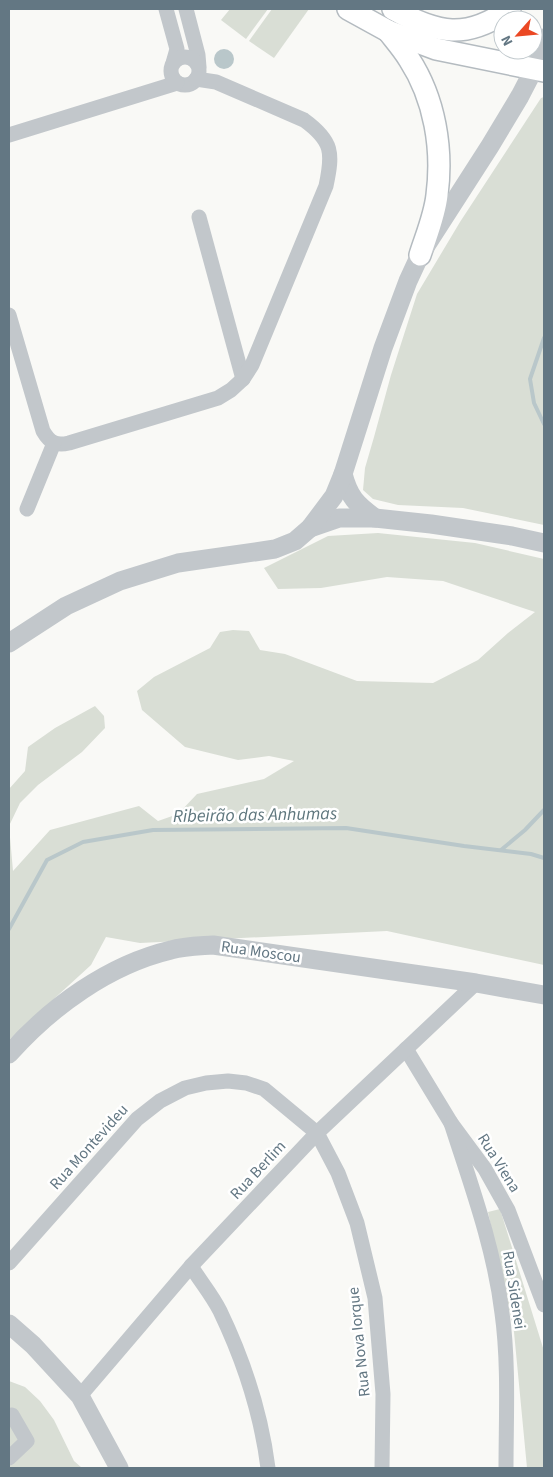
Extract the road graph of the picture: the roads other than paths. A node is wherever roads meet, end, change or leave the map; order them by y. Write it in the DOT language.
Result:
graph roads {
  1 [pos="166,9"];
  2 [pos="186,9"];
  3 [pos="348,9"];
  4 [pos="393,9"];
  5 [pos="510,9"];
  6 [pos="388,31"];
  7 [pos="544,38"];
  8 [pos="173,63"];
  9 [pos="539,70"];
  10 [pos="198,74"];
  11 [pos="177,83"];
  12 [pos="9,135"];
  13 [pos="199,217"];
  14 [pos="420,255"];
  15 [pos="9,315"];
  16 [pos="243,379"];
  17 [pos="54,443"];
  18 [pos="343,474"];
  19 [pos="27,509"];
  20 [pos="375,518"];
  21 [pos="310,528"];
  22 [pos="544,543"];
  23 [pos="9,643"];
  24 [pos="476,983"];
  25 [pos="544,995"];
  26 [pos="406,1049"];
  27 [pos="9,1054"];
  28 [pos="451,1123"];
  29 [pos="316,1133"];
  30 [pos="485,1169"];
  31 [pos="469,1177"];
  32 [pos="500,1196"];
  33 [pos="478,1205"];
  34 [pos="9,1263"];
  35 [pos="191,1266"];
  36 [pos="544,1306"];
  37 [pos="9,1324"];
  38 [pos="80,1396"];
  39 [pos="9,1417"];
  40 [pos="9,1458"];
  41 [pos="119,1468"];
  42 [pos="268,1468"];
  43 [pos="382,1468"];
  44 [pos="506,1468"];
  1 -- 8 [label="street"];
  2 -- 10 [label="street"];
  3 -- 6 [label="main road"];
  4 -- 5 [label="main road"];
  6 -- 9 [label="main road"];
  6 -- 14 [label="main road"];
  7 -- 9 [label="street"];
  8 -- 10 [label="street"];
  8 -- 11 [label="street"];
  9 -- 14 [label="street"];
  10 -- 11 [label="street"];
  10 -- 16 [label="street"];
  11 -- 12 [label="street"];
  13 -- 16 [label="street"];
  14 -- 18 [label="street"];
  15 -- 17 [label="street"];
  16 -- 17 [label="street"];
  17 -- 19 [label="street"];
  18 -- 20 [label="street"];
  18 -- 21 [label="street"];
  20 -- 21 [label="street"];
  20 -- 22 [label="street"];
  21 -- 23 [label="street"];
  24 -- 25 [label="street, Rua Moscou"];
  24 -- 26 [label="street, Rua Berlim"];
  24 -- 27 [label="street, Rua Moscou"];
  26 -- 28 [label="street, Rua Viena"];
  26 -- 29 [label="street, Rua Berlim"];
  28 -- 30 [label="street, Rua Viena"];
  28 -- 31 [label="street, Rua Sidenei"];
  29 -- 34 [label="street, Rua Montevideu"];
  29 -- 35 [label="street, Rua Berlim"];
  29 -- 43 [label="street, Rua Nova Iorque"];
  30 -- 31 [label="street"];
  30 -- 32 [label="street, Rua Viena"];
  31 -- 33 [label="street, Rua Sidenei"];
  32 -- 33 [label="street"];
  32 -- 36 [label="street, Rua Viena"];
  33 -- 44 [label="street, Rua Sidenei"];
  35 -- 38 [label="street, Rua Berlim"];
  35 -- 42 [label="street"];
  37 -- 38 [label="street"];
  38 -- 41 [label="street"];
  39 -- 40 [label="street"];
}
